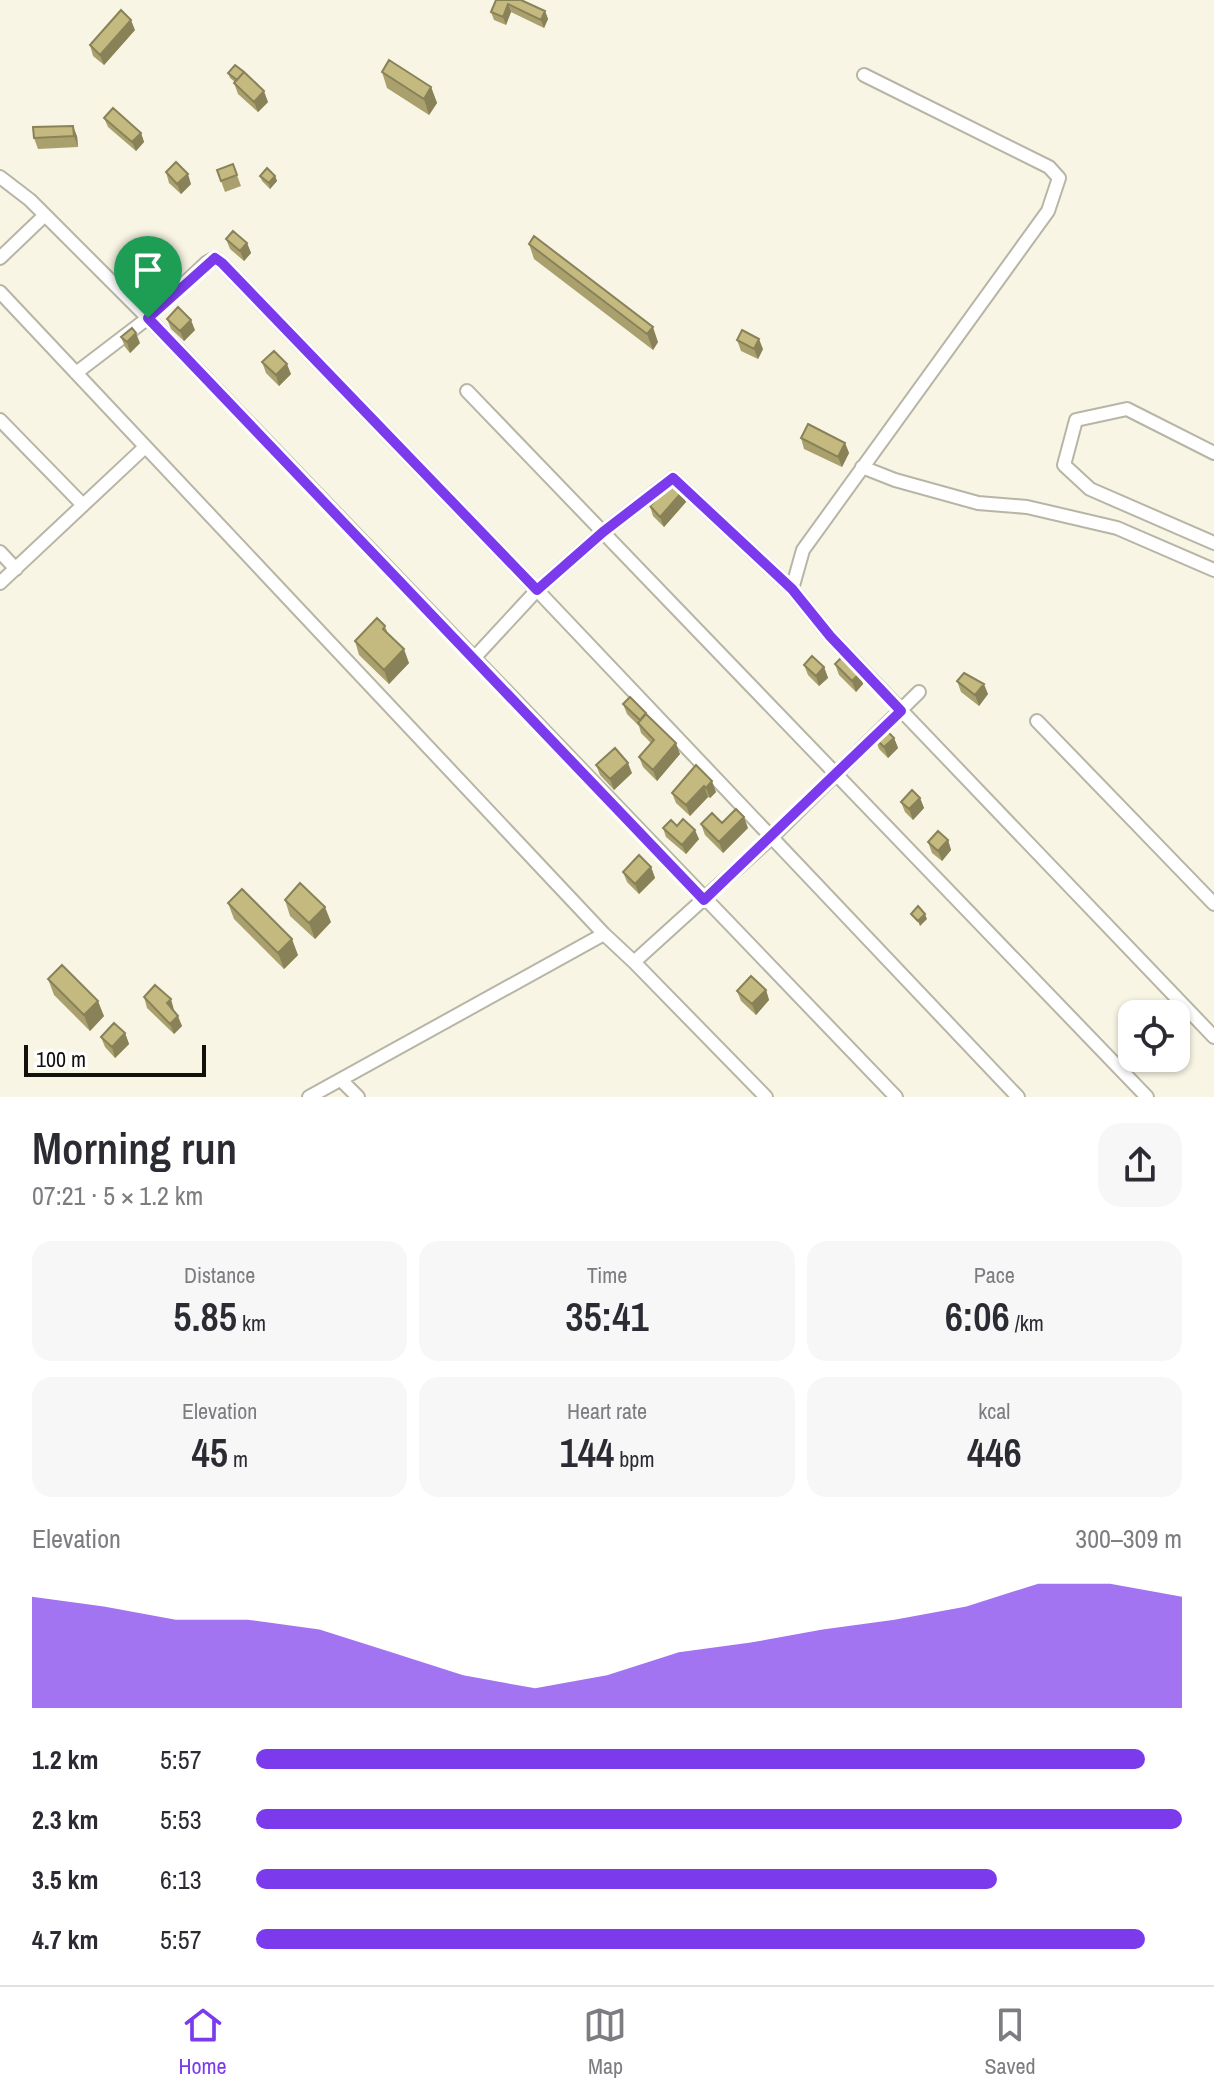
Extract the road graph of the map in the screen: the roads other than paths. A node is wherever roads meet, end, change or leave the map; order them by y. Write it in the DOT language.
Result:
graph roads {
  1 [pos="864,75"];
  2 [pos="0,177"];
  3 [pos="45,215"];
  4 [pos="0,258"];
  5 [pos="0,292"];
  6 [pos="148,318"];
  7 [pos="76,373"];
  8 [pos="467,391"];
  9 [pos="0,420"];
  10 [pos="145,447"];
  11 [pos="1214,453"];
  12 [pos="862,467"];
  13 [pos="83,505"];
  14 [pos="603,532"];
  15 [pos="1214,543"];
  16 [pos="0,552"];
  17 [pos="16,569"];
  18 [pos="1214,570"];
  19 [pos="0,583"];
  20 [pos="792,589"];
  21 [pos="537,590"];
  22 [pos="475,657"];
  23 [pos="919,692"];
  24 [pos="901,711"];
  25 [pos="1037,721"];
  26 [pos="837,775"];
  27 [pos="772,837"];
  28 [pos="704,900"];
  29 [pos="1214,904"];
  30 [pos="604,934"];
  31 [pos="634,962"];
  32 [pos="1214,1037"];
  33 [pos="341,1080"];
  34 [pos="309,1097"];
  35 [pos="358,1097"];
  36 [pos="766,1097"];
  37 [pos="896,1097"];
  38 [pos="1018,1097"];
  39 [pos="1147,1097"];
  1 -- 12 [label="street"];
  2 -- 3 [label="street"];
  3 -- 4 [label="street"];
  3 -- 6 [label="street"];
  5 -- 7 [label="street"];
  6 -- 7 [label="street"];
  6 -- 21 [label="street"];
  6 -- 22 [label="street"];
  7 -- 10 [label="street"];
  8 -- 14 [label="street"];
  9 -- 13 [label="street"];
  10 -- 13 [label="street"];
  10 -- 30 [label="street"];
  11 -- 15 [label="street"];
  12 -- 18 [label="street"];
  12 -- 20 [label="street"];
  13 -- 17 [label="street"];
  14 -- 20 [label="street"];
  14 -- 21 [label="street"];
  14 -- 26 [label="street"];
  16 -- 17 [label="street"];
  17 -- 19 [label="street"];
  20 -- 24 [label="street"];
  21 -- 22 [label="street"];
  21 -- 27 [label="street"];
  22 -- 28 [label="street"];
  23 -- 24 [label="street"];
  24 -- 26 [label="street"];
  24 -- 32 [label="street"];
  25 -- 29 [label="street"];
  26 -- 27 [label="street"];
  26 -- 39 [label="street"];
  27 -- 28 [label="street"];
  27 -- 38 [label="street"];
  28 -- 31 [label="street"];
  28 -- 37 [label="street"];
  30 -- 31 [label="street"];
  30 -- 33 [label="street"];
  31 -- 36 [label="street"];
  33 -- 34 [label="street"];
  33 -- 35 [label="street"];
}
